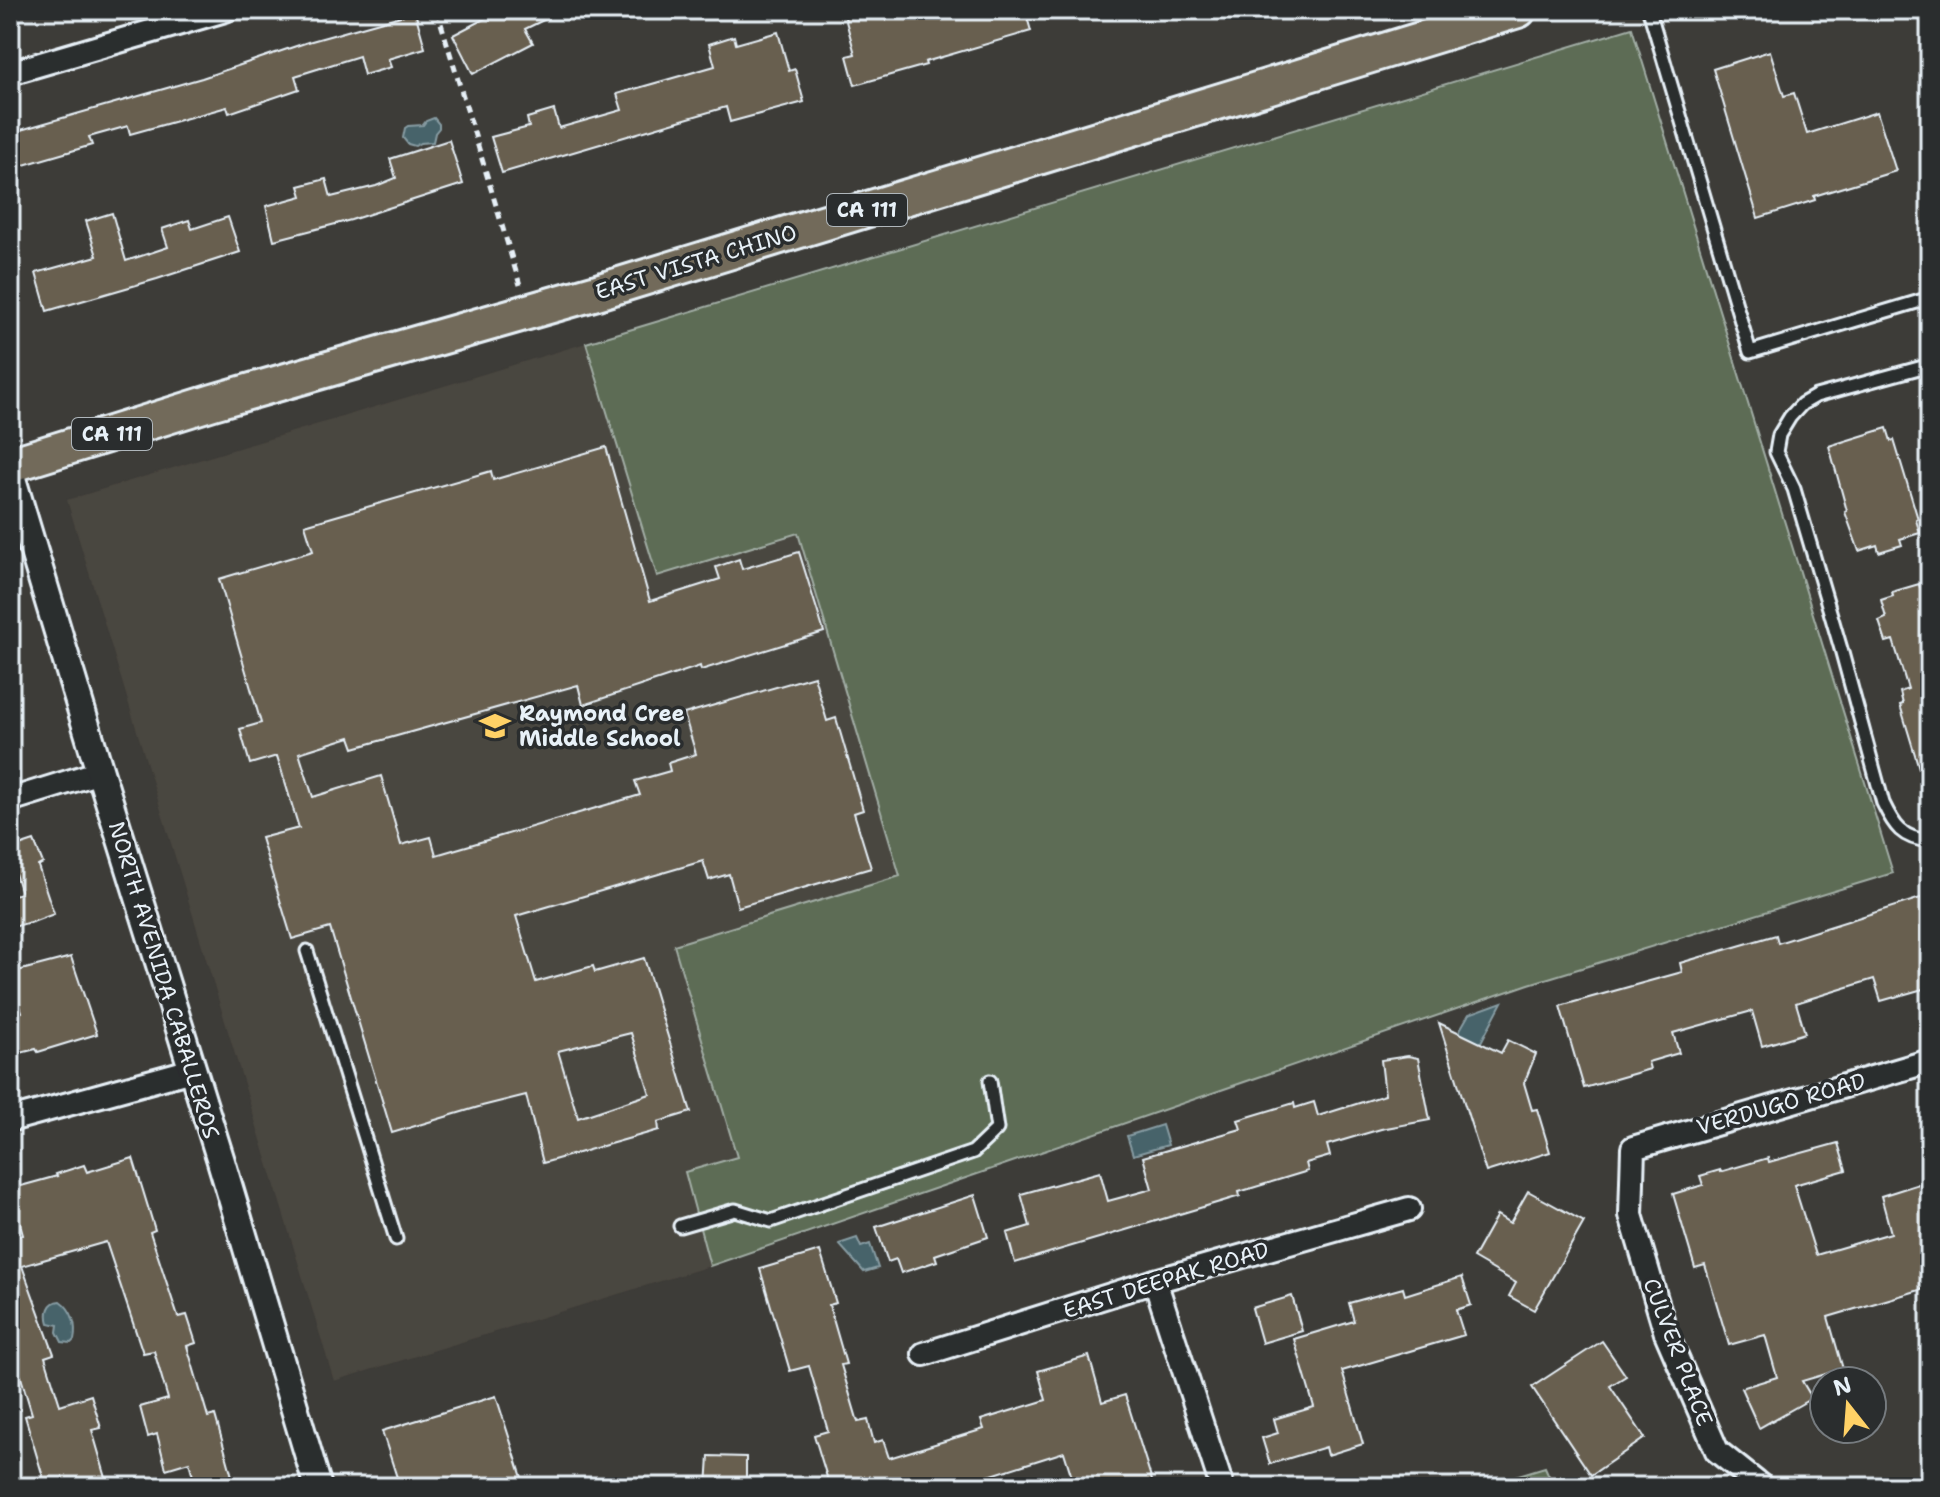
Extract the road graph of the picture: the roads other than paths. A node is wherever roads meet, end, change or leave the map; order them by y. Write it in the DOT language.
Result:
graph roads {
  1 [pos="225,10"];
  2 [pos="1649,10"];
  3 [pos="1506,12"];
  4 [pos="10,73"];
  5 [pos="1930,298"];
  6 [pos="1930,365"];
  7 [pos="10,465"];
  8 [pos="10,472"];
  9 [pos="100,772"];
  10 [pos="10,800"];
  11 [pos="1930,841"];
  12 [pos="307,951"];
  13 [pos="1930,1061"];
  14 [pos="192,1070"];
  15 [pos="990,1081"];
  16 [pos="10,1120"];
  17 [pos="1633,1148"];
  18 [pos="1409,1209"];
  19 [pos="680,1226"];
  20 [pos="396,1239"];
  21 [pos="1155,1281"];
  22 [pos="924,1354"];
  23 [pos="318,1487"];
  24 [pos="1222,1487"];
  25 [pos="1762,1487"];
  1 -- 4 [label="street"];
  2 -- 5 [label="lane"];
  3 -- 7 [label="main road, EAST VISTA CHINO / CA 111"];
  6 -- 11 [label="lane"];
  8 -- 9 [label="street, NORTH AVENIDA CABALLEROS"];
  9 -- 10 [label="street"];
  9 -- 14 [label="street, NORTH AVENIDA CABALLEROS"];
  12 -- 20 [label="lane"];
  13 -- 17 [label="street, VERDUGO ROAD"];
  14 -- 16 [label="street"];
  14 -- 23 [label="street, NORTH AVENIDA CABALLEROS"];
  15 -- 19 [label="lane"];
  17 -- 25 [label="street, CULVER PLACE"];
  18 -- 21 [label="street, EAST DEEPAK ROAD"];
  21 -- 22 [label="street, EAST DEEPAK ROAD"];
  21 -- 24 [label="street"];
}
